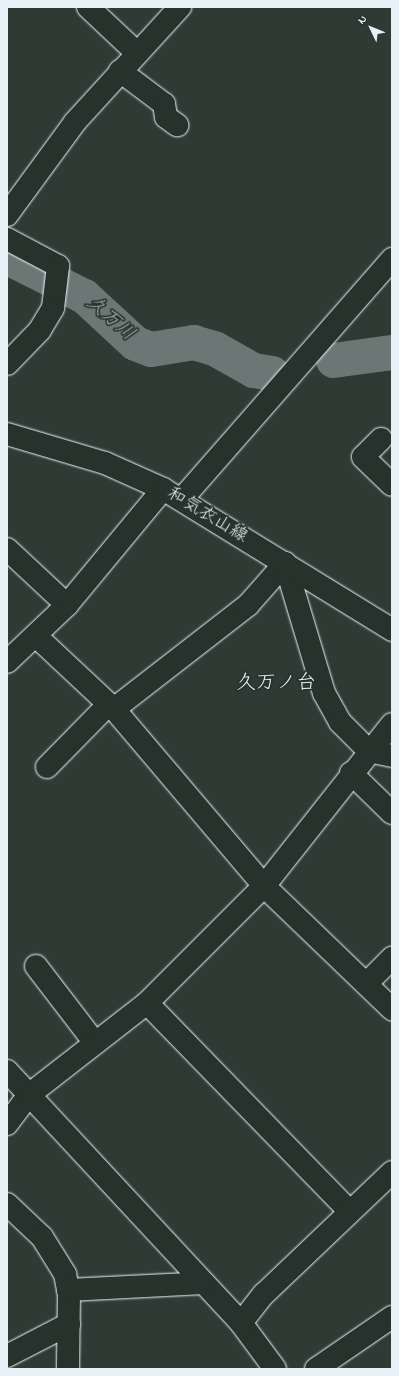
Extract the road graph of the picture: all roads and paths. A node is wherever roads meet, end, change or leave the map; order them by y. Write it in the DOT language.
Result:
graph roads {
  1 [pos="88,7"];
  2 [pos="180,7"];
  3 [pos="137,54"];
  4 [pos="120,71"];
  5 [pos="177,125"];
  6 [pos="7,215"];
  7 [pos="7,239"];
  8 [pos="392,259"];
  9 [pos="7,364"];
  10 [pos="7,434"];
  11 [pos="381,439"];
  12 [pos="392,485"];
  13 [pos="163,489"];
  14 [pos="182,499"];
  15 [pos="7,548"];
  16 [pos="285,563"];
  17 [pos="67,605"];
  18 [pos="392,630"];
  19 [pos="37,637"];
  20 [pos="7,662"];
  21 [pos="112,706"];
  22 [pos="392,724"];
  23 [pos="369,751"];
  24 [pos="392,756"];
  25 [pos="47,767"];
  26 [pos="351,773"];
  27 [pos="392,813"];
  28 [pos="264,886"];
  29 [pos="392,958"];
  30 [pos="36,966"];
  31 [pos="366,984"];
  32 [pos="147,1003"];
  33 [pos="392,1009"];
  34 [pos="95,1043"];
  35 [pos="7,1071"];
  36 [pos="30,1094"];
  37 [pos="7,1124"];
  38 [pos="392,1172"];
  39 [pos="7,1204"];
  40 [pos="350,1212"];
  41 [pos="204,1283"];
  42 [pos="68,1290"];
  43 [pos="392,1317"];
  44 [pos="241,1323"];
  45 [pos="68,1324"];
  46 [pos="7,1356"];
  47 [pos="68,1369"];
  48 [pos="275,1369"];
  49 [pos="316,1369"];
  1 -- 3 [label="street"];
  2 -- 3 [label="street"];
  3 -- 4 [label="street"];
  4 -- 5 [label="street"];
  4 -- 6 [label="street"];
  7 -- 9 [label="street"];
  8 -- 14 [label="street"];
  10 -- 13 [label="street, 和気衣山線"];
  11 -- 12 [label="street"];
  13 -- 14 [label="street, 和気衣山線"];
  13 -- 17 [label="street"];
  14 -- 16 [label="street, 和気衣山線"];
  15 -- 17 [label="street"];
  16 -- 18 [label="street, 和気衣山線"];
  16 -- 21 [label="street"];
  16 -- 23 [label="street"];
  17 -- 19 [label="street"];
  19 -- 20 [label="street"];
  19 -- 21 [label="street"];
  21 -- 25 [label="street"];
  21 -- 28 [label="street"];
  22 -- 23 [label="street"];
  23 -- 24 [label="street"];
  23 -- 26 [label="street"];
  26 -- 27 [label="street"];
  26 -- 28 [label="street"];
  28 -- 31 [label="street"];
  28 -- 32 [label="street"];
  29 -- 31 [label="street"];
  30 -- 34 [label="street"];
  31 -- 33 [label="street"];
  32 -- 34 [label="street"];
  32 -- 40 [label="street"];
  34 -- 36 [label="street"];
  35 -- 36 [label="street"];
  36 -- 37 [label="street"];
  36 -- 41 [label="street"];
  38 -- 40 [label="street"];
  39 -- 42 [label="street"];
  40 -- 44 [label="street"];
  41 -- 42 [label="street"];
  41 -- 44 [label="street"];
  42 -- 45 [label="street"];
  43 -- 49 [label="street"];
  44 -- 48 [label="street"];
  45 -- 46 [label="street"];
  45 -- 47 [label="street"];
}
